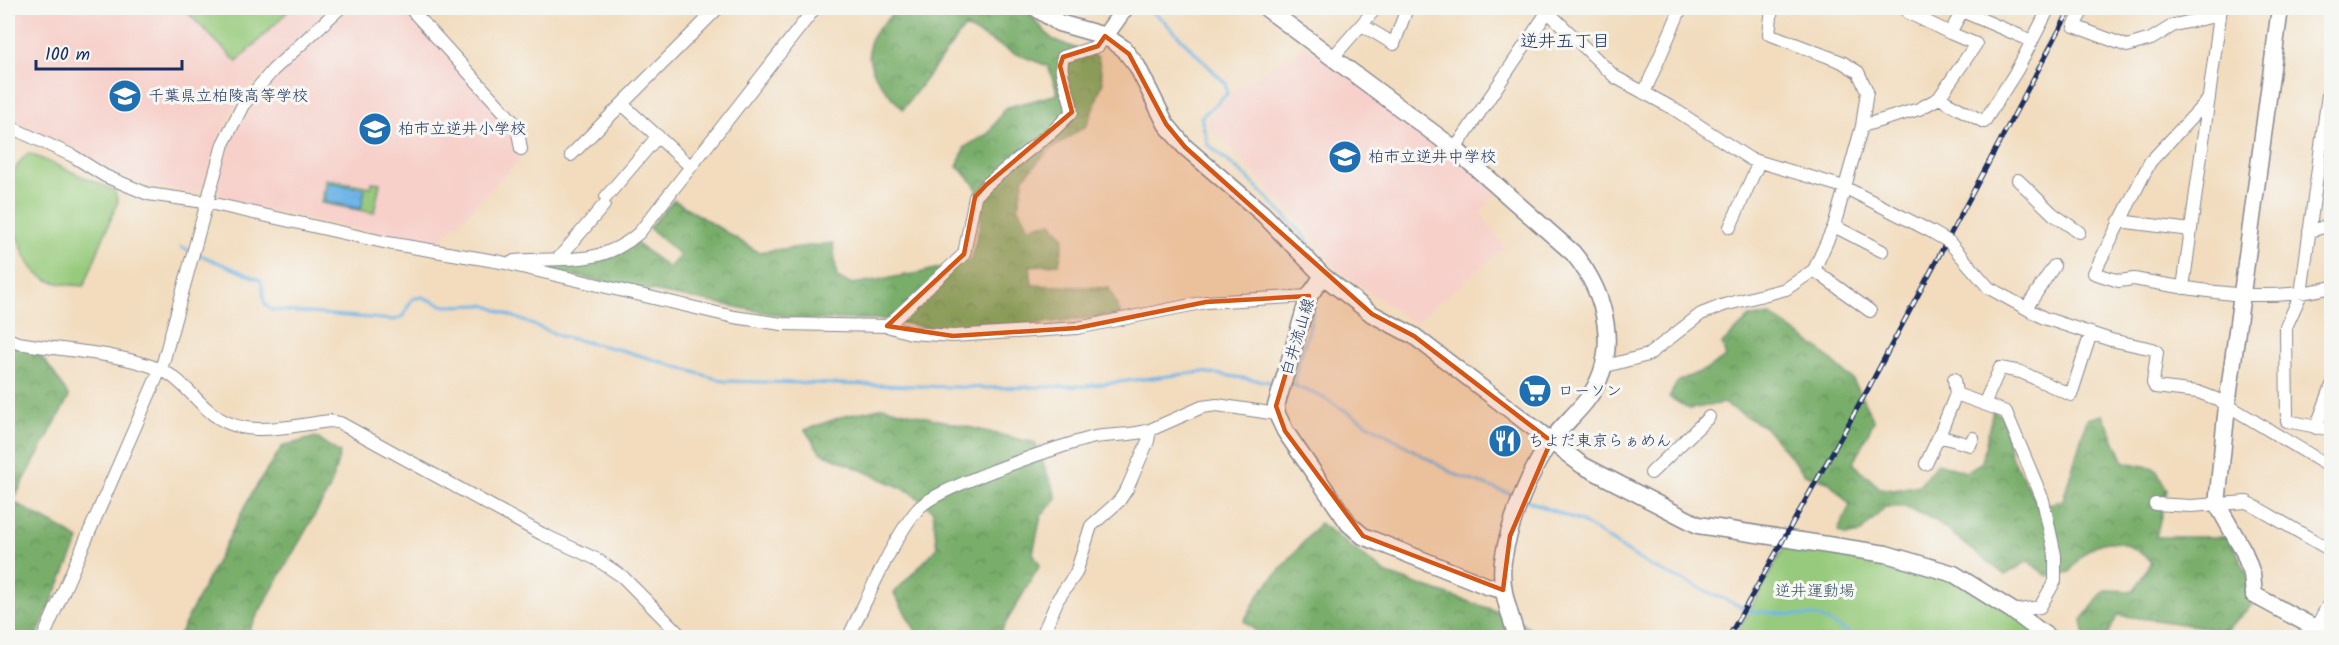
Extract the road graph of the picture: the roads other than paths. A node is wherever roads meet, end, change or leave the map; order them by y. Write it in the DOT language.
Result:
graph roads {
  1 [pos="340,8"];
  2 [pos="410,8"];
  3 [pos="718,8"];
  4 [pos="815,8"];
  5 [pos="1036,8"];
  6 [pos="1125,8"];
  7 [pos="1266,8"];
  8 [pos="1376,8"];
  9 [pos="1407,8"];
  10 [pos="1547,8"];
  11 [pos="1681,8"];
  12 [pos="1772,8"];
  13 [pos="1904,8"];
  14 [pos="2049,8"];
  15 [pos="2084,8"];
  16 [pos="2280,8"];
  17 [pos="2220,11"];
  18 [pos="1362,25"];
  19 [pos="1950,33"];
  20 [pos="1105,36"];
  21 [pos="2032,41"];
  22 [pos="1333,57"];
  23 [pos="2331,65"];
  24 [pos="1644,93"];
  25 [pos="1939,98"];
  26 [pos="2208,99"];
  27 [pos="622,104"];
  28 [pos="8,126"];
  29 [pos="1862,126"];
  30 [pos="2327,131"];
  31 [pos="658,136"];
  32 [pos="521,149"];
  33 [pos="1455,149"];
  34 [pos="571,155"];
  35 [pos="1759,162"];
  36 [pos="690,166"];
  37 [pos="2018,180"];
  38 [pos="1844,187"];
  39 [pos="206,201"];
  40 [pos="2119,221"];
  41 [pos="2331,225"];
  42 [pos="1834,226"];
  43 [pos="1730,227"];
  44 [pos="2191,230"];
  45 [pos="2309,231"];
  46 [pos="2079,232"];
  47 [pos="1882,251"];
  48 [pos="558,259"];
  49 [pos="501,262"];
  50 [pos="2054,266"];
  51 [pos="1814,270"];
  52 [pos="1323,276"];
  53 [pos="2331,287"];
  54 [pos="2183,288"];
  55 [pos="2301,294"];
  56 [pos="1309,296"];
  57 [pos="2242,296"];
  58 [pos="2026,307"];
  59 [pos="1870,311"];
  60 [pos="887,326"];
  61 [pos="2091,333"];
  62 [pos="8,339"];
  63 [pos="1602,367"];
  64 [pos="160,369"];
  65 [pos="1954,379"];
  66 [pos="2331,386"];
  67 [pos="1956,394"];
  68 [pos="1985,402"];
  69 [pos="2227,406"];
  70 [pos="1277,414"];
  71 [pos="1709,417"];
  72 [pos="2316,428"];
  73 [pos="1150,430"];
  74 [pos="2331,430"];
  75 [pos="1939,436"];
  76 [pos="1973,438"];
  77 [pos="1551,441"];
  78 [pos="1926,464"];
  79 [pos="2331,468"];
  80 [pos="1650,473"];
  81 [pos="2155,504"];
  82 [pos="2217,504"];
  83 [pos="2331,551"];
  84 [pos="1503,590"];
  85 [pos="2331,598"];
  86 [pos="2013,610"];
  87 [pos="2313,633"];
  88 [pos="43,638"];
  89 [pos="683,638"];
  90 [pos="848,638"];
  91 [pos="1041,638"];
  92 [pos="1517,638"];
  93 [pos="2049,638"];
  94 [pos="2331,638"];
  1 -- 39 [label="street"];
  2 -- 32 [label="street"];
  3 -- 27 [label="street"];
  4 -- 36 [label="street"];
  5 -- 20 [label="street"];
  6 -- 20 [label="street"];
  7 -- 22 [label="street"];
  8 -- 18 [label="street"];
  9 -- 18 [label="street"];
  10 -- 24 [label="street"];
  10 -- 33 [label="street"];
  11 -- 24 [label="street"];
  12 -- 29 [label="street"];
  13 -- 19 [label="street"];
  14 -- 21 [label="street"];
  15 -- 17 [label="street"];
  16 -- 57 [label="street"];
  17 -- 26 [label="street"];
  18 -- 22 [label="street"];
  19 -- 21 [label="street"];
  19 -- 25 [label="street"];
  20 -- 52 [label="street"];
  20 -- 60 [label="street"];
  21 -- 25 [label="street"];
  22 -- 33 [label="street"];
  23 -- 30 [label="street"];
  24 -- 35 [label="street"];
  25 -- 29 [label="street"];
  26 -- 40 [label="street"];
  26 -- 44 [label="street"];
  27 -- 31 [label="street"];
  27 -- 34 [label="street"];
  28 -- 39 [label="street"];
  29 -- 38 [label="street"];
  30 -- 45 [label="street"];
  31 -- 36 [label="street"];
  31 -- 48 [label="street"];
  33 -- 63 [label="street"];
  35 -- 38 [label="street"];
  35 -- 43 [label="street"];
  36 -- 48 [label="street"];
  37 -- 46 [label="street"];
  38 -- 42 [label="street"];
  38 -- 58 [label="street, bridge"];
  39 -- 49 [label="street"];
  39 -- 64 [label="street"];
  40 -- 44 [label="street"];
  40 -- 54 [label="street"];
  41 -- 45 [label="street"];
  42 -- 47 [label="street"];
  42 -- 51 [label="street"];
  44 -- 54 [label="street"];
  45 -- 55 [label="street"];
  48 -- 49 [label="street"];
  49 -- 60 [label="street"];
  50 -- 58 [label="street"];
  51 -- 59 [label="street"];
  51 -- 63 [label="street"];
  52 -- 56 [label="street, 白井流山線"];
  52 -- 77 [label="street"];
  53 -- 55 [label="street"];
  54 -- 57 [label="street"];
  55 -- 57 [label="street"];
  55 -- 72 [label="street"];
  56 -- 60 [label="street"];
  56 -- 70 [label="street, 白井流山線"];
  57 -- 69 [label="street"];
  58 -- 61 [label="street"];
  61 -- 68 [label="street"];
  61 -- 69 [label="street"];
  62 -- 64 [label="street"];
  63 -- 77 [label="street"];
  64 -- 88 [label="street"];
  64 -- 89 [label="street"];
  65 -- 67 [label="street"];
  66 -- 72 [label="street"];
  67 -- 68 [label="street"];
  67 -- 75 [label="street"];
  68 -- 86 [label="street"];
  69 -- 79 [label="street"];
  69 -- 82 [label="street"];
  70 -- 73 [label="street"];
  70 -- 84 [label="street"];
  71 -- 80 [label="street"];
  72 -- 74 [label="street"];
  73 -- 90 [label="street"];
  73 -- 91 [label="street"];
  75 -- 76 [label="street"];
  75 -- 78 [label="street"];
  77 -- 84 [label="street"];
  77 -- 86 [label="street"];
  81 -- 82 [label="street"];
  82 -- 83 [label="street"];
  82 -- 87 [label="street"];
  84 -- 92 [label="street"];
  85 -- 87 [label="street"];
  86 -- 93 [label="street"];
  87 -- 94 [label="street"];
}
